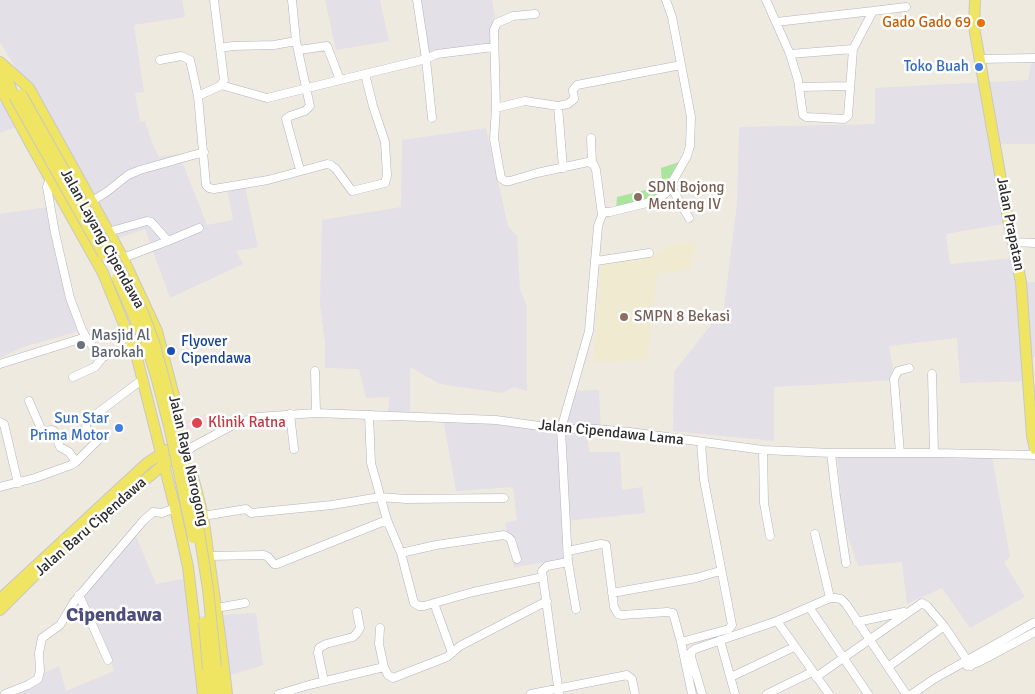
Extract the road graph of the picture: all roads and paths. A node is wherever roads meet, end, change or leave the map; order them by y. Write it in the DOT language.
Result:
graph roads {
  1 [pos="214,0"];
  2 [pos="292,0"];
  3 [pos="417,0"];
  4 [pos="666,0"];
  5 [pos="766,0"];
  6 [pos="975,0"];
  7 [pos="890,4"];
  8 [pos="906,7"];
  9 [pos="872,11"];
  10 [pos="535,14"];
  11 [pos="776,22"];
  12 [pos="296,41"];
  13 [pos="493,47"];
  14 [pos="220,48"];
  15 [pos="853,49"];
  16 [pos="299,50"];
  17 [pos="790,54"];
  18 [pos="1035,58"];
  19 [pos="426,59"];
  20 [pos="980,59"];
  21 [pos="160,60"];
  22 [pos="0,64"];
  23 [pos="681,66"];
  24 [pos="365,74"];
  25 [pos="340,80"];
  26 [pos="221,84"];
  27 [pos="850,86"];
  28 [pos="800,87"];
  29 [pos="305,89"];
  30 [pos="198,96"];
  31 [pos="558,106"];
  32 [pos="496,108"];
  33 [pos="432,118"];
  34 [pos="591,138"];
  35 [pos="204,152"];
  36 [pos="592,164"];
  37 [pos="563,168"];
  38 [pos="300,170"];
  39 [pos="50,179"];
  40 [pos="670,185"];
  41 [pos="91,202"];
  42 [pos="602,214"];
  43 [pos="689,218"];
  44 [pos="200,228"];
  45 [pos="108,232"];
  46 [pos="168,242"];
  47 [pos="1013,242"];
  48 [pos="1035,243"];
  49 [pos="648,253"];
  50 [pos="123,258"];
  51 [pos="596,262"];
  52 [pos="156,331"];
  53 [pos="86,337"];
  54 [pos="136,344"];
  55 [pos="103,357"];
  56 [pos="0,364"];
  57 [pos="909,368"];
  58 [pos="315,371"];
  59 [pos="932,374"];
  60 [pos="73,377"];
  61 [pos="143,379"];
  62 [pos="29,402"];
  63 [pos="316,413"];
  64 [pos="290,414"];
  65 [pos="369,415"];
  66 [pos="0,422"];
  67 [pos="561,429"];
  68 [pos="701,443"];
  69 [pos="185,448"];
  70 [pos="294,449"];
  71 [pos="1035,449"];
  72 [pos="763,450"];
  73 [pos="164,451"];
  74 [pos="831,453"];
  75 [pos="900,453"];
  76 [pos="934,453"];
  77 [pos="1035,455"];
  78 [pos="76,462"];
  79 [pos="164,464"];
  80 [pos="18,483"];
  81 [pos="0,487"];
  82 [pos="380,497"];
  83 [pos="504,498"];
  84 [pos="175,508"];
  85 [pos="203,516"];
  86 [pos="387,520"];
  87 [pos="179,525"];
  88 [pos="83,527"];
  89 [pos="815,534"];
  90 [pos="770,536"];
  91 [pos="568,551"];
  92 [pos="401,553"];
  93 [pos="208,556"];
  94 [pos="517,560"];
  95 [pos="568,562"];
  96 [pos="846,563"];
  97 [pos="720,571"];
  98 [pos="543,577"];
  99 [pos="612,593"];
  100 [pos="79,595"];
  101 [pos="830,598"];
  102 [pos="0,599"];
  103 [pos="547,602"];
  104 [pos="245,603"];
  105 [pos="434,604"];
  106 [pos="809,607"];
  107 [pos="216,608"];
  108 [pos="576,609"];
  109 [pos="0,610"];
  110 [pos="909,611"];
  111 [pos="357,612"];
  112 [pos="777,621"];
  113 [pos="857,622"];
  114 [pos="1035,622"];
  115 [pos="944,626"];
  116 [pos="380,628"];
  117 [pos="1035,632"];
  118 [pos="1014,634"];
  119 [pos="720,640"];
  120 [pos="869,640"];
  121 [pos="1019,641"];
  122 [pos="681,642"];
  123 [pos="794,647"];
  124 [pos="452,653"];
  125 [pos="844,658"];
  126 [pos="108,660"];
  127 [pos="969,663"];
  128 [pos="384,667"];
  129 [pos="888,667"];
  130 [pos="212,668"];
  131 [pos="814,674"];
  132 [pos="731,677"];
  133 [pos="324,681"];
  134 [pos="309,685"];
  135 [pos="558,691"];
  136 [pos="4,694"];
  137 [pos="203,694"];
  138 [pos="210,694"];
  139 [pos="218,694"];
  140 [pos="227,694"];
  141 [pos="279,694"];
  142 [pos="312,694"];
  143 [pos="532,694"];
  144 [pos="635,694"];
  145 [pos="692,694"];
  146 [pos="702,694"];
  147 [pos="735,694"];
  148 [pos="767,694"];
  149 [pos="829,694"];
  150 [pos="868,694"];
  151 [pos="906,694"];
  152 [pos="912,694"];
  1 -- 14 [label="street"];
  2 -- 12 [label="street"];
  3 -- 19 [label="street"];
  4 -- 23 [label="street"];
  5 -- 11 [label="street"];
  6 -- 20 [label="main road, Jalan Prapatan"];
  7 -- 8 [label="street"];
  7 -- 9 [label="street"];
  9 -- 11 [label="street"];
  9 -- 15 [label="street"];
  10 -- 13 [label="street"];
  11 -- 17 [label="street"];
  12 -- 14 [label="street"];
  12 -- 16 [label="street"];
  13 -- 19 [label="street"];
  13 -- 32 [label="street"];
  14 -- 26 [label="street"];
  15 -- 17 [label="street"];
  15 -- 27 [label="street"];
  16 -- 25 [label="street"];
  16 -- 29 [label="street"];
  17 -- 28 [label="street"];
  18 -- 20 [label="street"];
  19 -- 24 [label="street"];
  19 -- 33 [label="street"];
  20 -- 47 [label="main road, Jalan Prapatan"];
  21 -- 30 [label="street"];
  22 -- 39 [label="main road, Jalan Raya Narogong"];
  22 -- 41 [label="main road, Jalan Raya Narogong"];
  22 -- 130 [label="main road, Jalan Layang Cipendawa, bridge"];
  23 -- 31 [label="street"];
  23 -- 40 [label="street"];
  24 -- 25 [label="street"];
  24 -- 38 [label="street"];
  25 -- 29 [label="street"];
  26 -- 29 [label="street"];
  26 -- 30 [label="street"];
  27 -- 28 [label="street"];
  27 -- 28 [label="street"];
  29 -- 38 [label="street"];
  30 -- 35 [label="street"];
  31 -- 32 [label="street"];
  31 -- 37 [label="street"];
  32 -- 37 [label="street"];
  34 -- 36 [label="street"];
  35 -- 38 [label="street"];
  35 -- 41 [label="street"];
  36 -- 37 [label="street"];
  36 -- 42 [label="street"];
  39 -- 53 [label="street"];
  39 -- 54 [label="main road, Jalan Raya Narogong"];
  40 -- 42 [label="street"];
  40 -- 43 [label="street"];
  41 -- 45 [label="main road, Jalan Raya Narogong"];
  42 -- 51 [label="street"];
  44 -- 46 [label="street"];
  45 -- 46 [label="street"];
  45 -- 50 [label="main road, Jalan Raya Narogong"];
  46 -- 50 [label="street"];
  47 -- 48 [label="street"];
  47 -- 71 [label="main road, Jalan Prapatan"];
  49 -- 51 [label="street"];
  50 -- 52 [label="main road, Jalan Raya Narogong"];
  51 -- 67 [label="street"];
  52 -- 54 [label="main road"];
  52 -- 69 [label="main road, Jalan Raya Narogong"];
  53 -- 55 [label="street"];
  53 -- 56 [label="street"];
  54 -- 55 [label="street"];
  54 -- 61 [label="main road, Jalan Raya Narogong"];
  54 -- 73 [label="main road"];
  55 -- 60 [label="street"];
  57 -- 75 [label="street"];
  58 -- 63 [label="street"];
  59 -- 76 [label="street"];
  61 -- 73 [label="main road, Jalan Raya Narogong"];
  61 -- 78 [label="street"];
  62 -- 78 [label="street"];
  63 -- 64 [label="street, Jalan Cipendawa Lama"];
  63 -- 65 [label="street, Jalan Cipendawa Lama"];
  64 -- 69 [label="street, Jalan Cipendawa Lama"];
  64 -- 70 [label="street"];
  65 -- 67 [label="street, Jalan Cipendawa Lama"];
  65 -- 82 [label="street"];
  66 -- 80 [label="street"];
  67 -- 68 [label="street, Jalan Cipendawa Lama"];
  67 -- 91 [label="street"];
  68 -- 72 [label="street, Jalan Cipendawa Lama"];
  68 -- 97 [label="street"];
  69 -- 73 [label="main road, Jalan Baru Cipendawa"];
  69 -- 79 [label="main road, Jalan Baru Cipendawa"];
  69 -- 85 [label="main road, Jalan Raya Narogong"];
  69 -- 87 [label="main road"];
  72 -- 74 [label="street, Jalan Cipendawa Lama"];
  72 -- 90 [label="street"];
  73 -- 79 [label="main road, Jalan Raya Narogong"];
  73 -- 88 [label="main road, Jalan Baru Cipendawa"];
  74 -- 75 [label="street, Jalan Cipendawa Lama"];
  74 -- 96 [label="street"];
  75 -- 76 [label="street, Jalan Cipendawa Lama"];
  76 -- 77 [label="street, Jalan Cipendawa Lama"];
  78 -- 80 [label="street"];
  79 -- 84 [label="main road, Jalan Raya Narogong"];
  79 -- 88 [label="main road, Jalan Baru Cipendawa"];
  80 -- 81 [label="street"];
  82 -- 83 [label="street"];
  82 -- 85 [label="street"];
  82 -- 86 [label="street"];
  84 -- 87 [label="main road, Jalan Raya Narogong"];
  84 -- 100 [label="street"];
  85 -- 93 [label="main road, Jalan Raya Narogong"];
  86 -- 92 [label="street"];
  86 -- 93 [label="street"];
  87 -- 137 [label="main road, Jalan Raya Narogong"];
  88 -- 102 [label="main road, Jalan Baru Cipendawa"];
  88 -- 109 [label="main road, Jalan Baru Cipendawa"];
  89 -- 101 [label="street"];
  91 -- 95 [label="street"];
  91 -- 99 [label="street"];
  92 -- 94 [label="street"];
  92 -- 105 [label="street"];
  93 -- 107 [label="main road, Jalan Raya Narogong"];
  95 -- 98 [label="street"];
  95 -- 108 [label="street"];
  97 -- 99 [label="street"];
  97 -- 122 [label="street"];
  98 -- 103 [label="street"];
  98 -- 105 [label="street"];
  99 -- 122 [label="street"];
  100 -- 126 [label="street"];
  100 -- 136 [label="street"];
  101 -- 106 [label="street"];
  101 -- 113 [label="street"];
  103 -- 124 [label="street"];
  103 -- 135 [label="street"];
  104 -- 107 [label="street"];
  105 -- 124 [label="street"];
  106 -- 112 [label="street"];
  106 -- 125 [label="street"];
  107 -- 140 [label="main road, Jalan Raya Narogong"];
  110 -- 113 [label="street"];
  110 -- 115 [label="street"];
  110 -- 120 [label="street"];
  111 -- 133 [label="street"];
  112 -- 119 [label="street"];
  112 -- 123 [label="street"];
  113 -- 120 [label="street"];
  114 -- 118 [label="street"];
  115 -- 127 [label="street"];
  115 -- 129 [label="street"];
  116 -- 128 [label="street"];
  117 -- 121 [label="street"];
  118 -- 121 [label="street"];
  118 -- 127 [label="street"];
  119 -- 132 [label="street"];
  119 -- 146 [label="street"];
  120 -- 125 [label="street"];
  120 -- 129 [label="street"];
  121 -- 127 [label="street"];
  122 -- 145 [label="street"];
  123 -- 131 [label="street"];
  123 -- 132 [label="street"];
  124 -- 128 [label="street"];
  125 -- 131 [label="street"];
  125 -- 150 [label="street"];
  127 -- 152 [label="street"];
  128 -- 133 [label="street"];
  129 -- 151 [label="street"];
  130 -- 138 [label="main road, Jalan Layang Cipendawa"];
  130 -- 139 [label="main road, Jalan Layang Cipendawa"];
  131 -- 148 [label="street"];
  131 -- 149 [label="street"];
  132 -- 147 [label="street"];
  133 -- 134 [label="street"];
  134 -- 141 [label="street"];
  134 -- 142 [label="street"];
  135 -- 143 [label="street"];
  135 -- 144 [label="street"];
}
